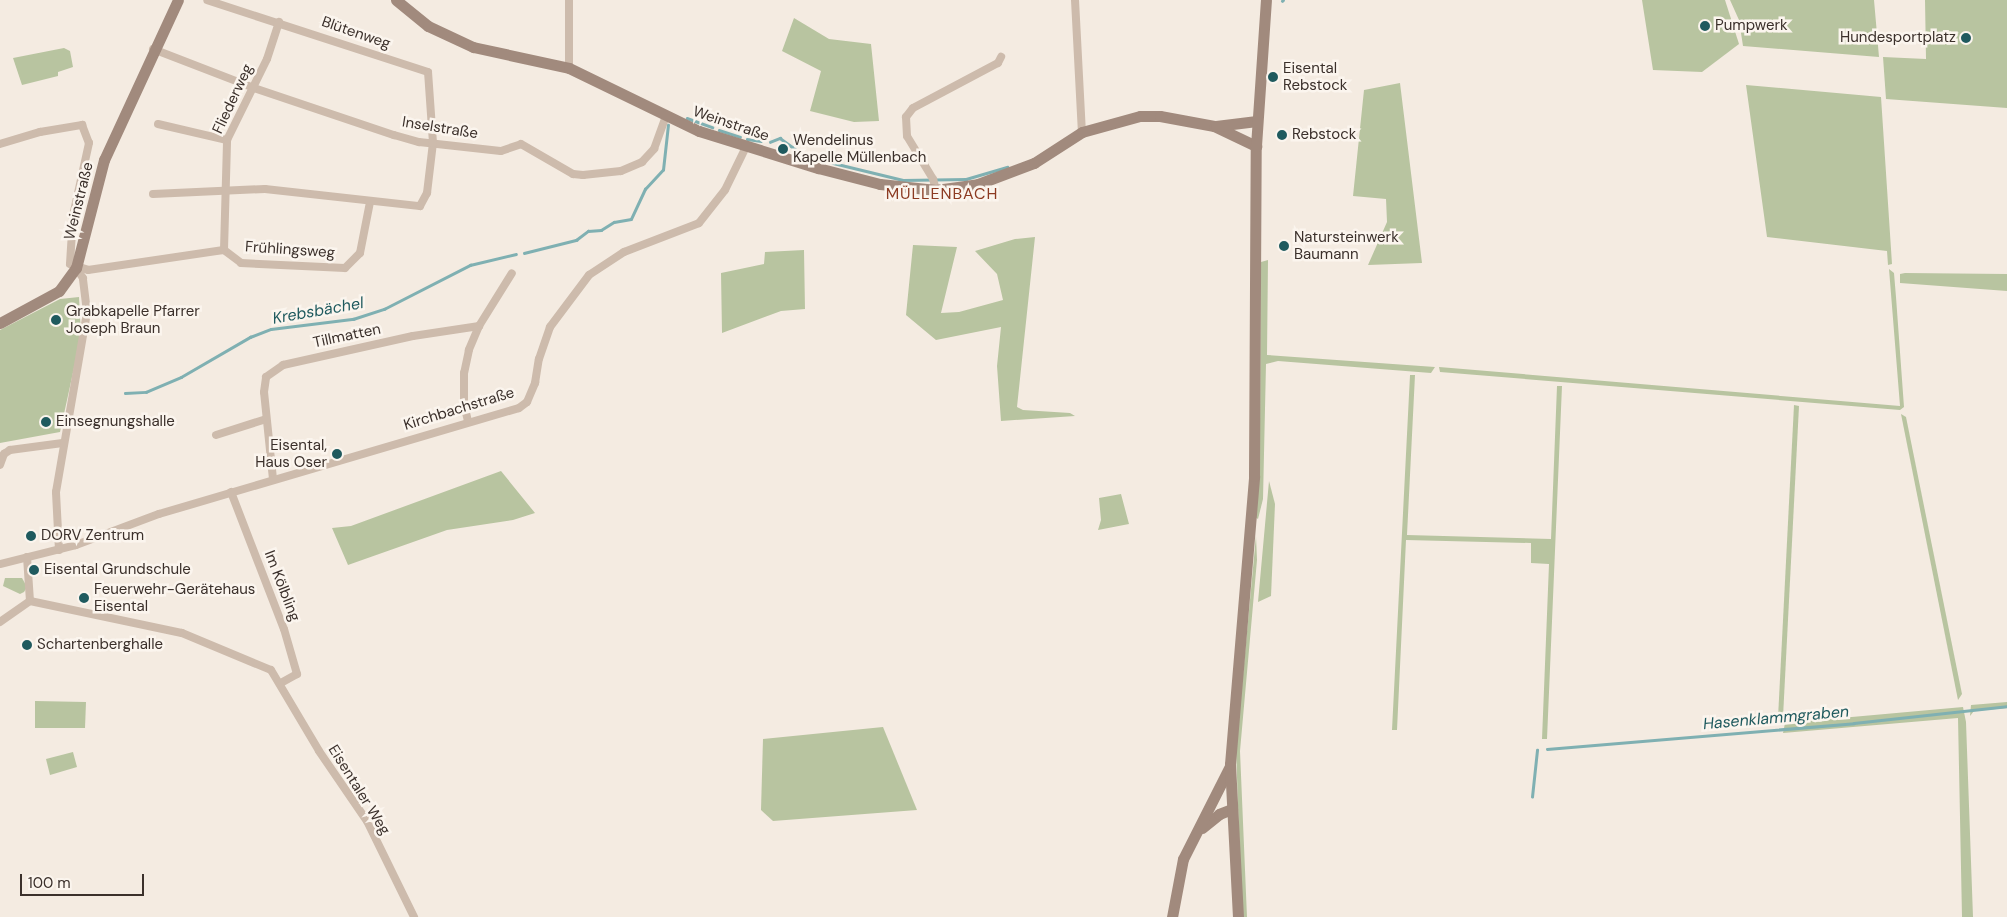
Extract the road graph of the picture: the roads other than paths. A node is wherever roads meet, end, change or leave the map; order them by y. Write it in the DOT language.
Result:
graph roads {
  1 [pos="178,0"];
  2 [pos="207,0"];
  3 [pos="396,0"];
  4 [pos="569,0"];
  5 [pos="1075,0"];
  6 [pos="1266,0"];
  7 [pos="279,22"];
  8 [pos="153,49"];
  9 [pos="1001,57"];
  10 [pos="570,68"];
  11 [pos="254,88"];
  12 [pos="666,116"];
  13 [pos="1258,121"];
  14 [pos="158,124"];
  15 [pos="1214,126"];
  16 [pos="1082,132"];
  17 [pos="227,140"];
  18 [pos="433,143"];
  19 [pos="0,144"];
  20 [pos="1256,146"];
  21 [pos="746,147"];
  22 [pos="934,185"];
  23 [pos="226,189"];
  24 [pos="153,194"];
  25 [pos="370,202"];
  26 [pos="224,250"];
  27 [pos="76,268"];
  28 [pos="512,273"];
  29 [pos="0,323"];
  30 [pos="479,326"];
  31 [pos="266,419"];
  32 [pos="468,421"];
  33 [pos="216,435"];
  34 [pos="63,443"];
  35 [pos="0,465"];
  36 [pos="274,479"];
  37 [pos="232,492"];
  38 [pos="59,550"];
  39 [pos="27,556"];
  40 [pos="0,564"];
  41 [pos="30,601"];
  42 [pos="0,622"];
  43 [pos="281,683"];
  44 [pos="1230,764"];
  45 [pos="1232,809"];
  46 [pos="1197,832"];
  47 [pos="414,917"];
  48 [pos="1172,917"];
  49 [pos="1238,917"];
  1 -- 8 [label="main road, Weinstraße"];
  2 -- 7 [label="street, Blütenweg"];
  3 -- 10 [label="main road, Weinstraße"];
  4 -- 10 [label="street"];
  5 -- 16 [label="street"];
  6 -- 13 [label="main road"];
  7 -- 11 [label="street, Fliederweg"];
  7 -- 18 [label="street, Blütenweg"];
  8 -- 11 [label="street, Inselstraße"];
  8 -- 27 [label="main road, Weinstraße"];
  9 -- 22 [label="street"];
  10 -- 12 [label="main road, Weinstraße"];
  11 -- 17 [label="street, Fliederweg"];
  11 -- 18 [label="street, Inselstraße"];
  12 -- 18 [label="street, Inselstraße"];
  12 -- 21 [label="main road, Weinstraße"];
  13 -- 15 [label="main road, Weinstraße"];
  13 -- 20 [label="main road"];
  14 -- 17 [label="street"];
  15 -- 16 [label="main road, Weinstraße"];
  15 -- 20 [label="main road, Weinstraße"];
  16 -- 22 [label="main road, Weinstraße"];
  17 -- 23 [label="street, Fliederweg"];
  18 -- 25 [label="street"];
  19 -- 27 [label="street"];
  20 -- 44 [label="main road"];
  21 -- 22 [label="main road, Weinstraße"];
  21 -- 32 [label="street, Kirchbachstraße"];
  23 -- 24 [label="street"];
  23 -- 25 [label="street"];
  23 -- 26 [label="street, Fliederweg"];
  25 -- 26 [label="street, Frühlingsweg"];
  26 -- 27 [label="street, Frühlingsweg"];
  27 -- 29 [label="main road, Weinstraße"];
  27 -- 34 [label="street"];
  28 -- 30 [label="street"];
  30 -- 31 [label="street, Tillmatten"];
  30 -- 32 [label="street"];
  31 -- 33 [label="street"];
  31 -- 36 [label="street, Tillmatten"];
  32 -- 36 [label="street, Kirchbachstraße"];
  34 -- 35 [label="street"];
  34 -- 38 [label="street"];
  36 -- 37 [label="street, Kirchbachstraße"];
  37 -- 38 [label="street, Kirchbachstraße"];
  37 -- 43 [label="street, Im Kölbling"];
  38 -- 39 [label="street, Kirchbachstraße"];
  39 -- 40 [label="street, Kirchbachstraße"];
  39 -- 41 [label="street"];
  41 -- 42 [label="street"];
  41 -- 43 [label="street, Eisentaler Weg"];
  43 -- 47 [label="street, Eisentaler Weg"];
  44 -- 45 [label="main road"];
  44 -- 46 [label="main road"];
  45 -- 46 [label="main road"];
  45 -- 49 [label="main road"];
  46 -- 48 [label="main road"];
}
